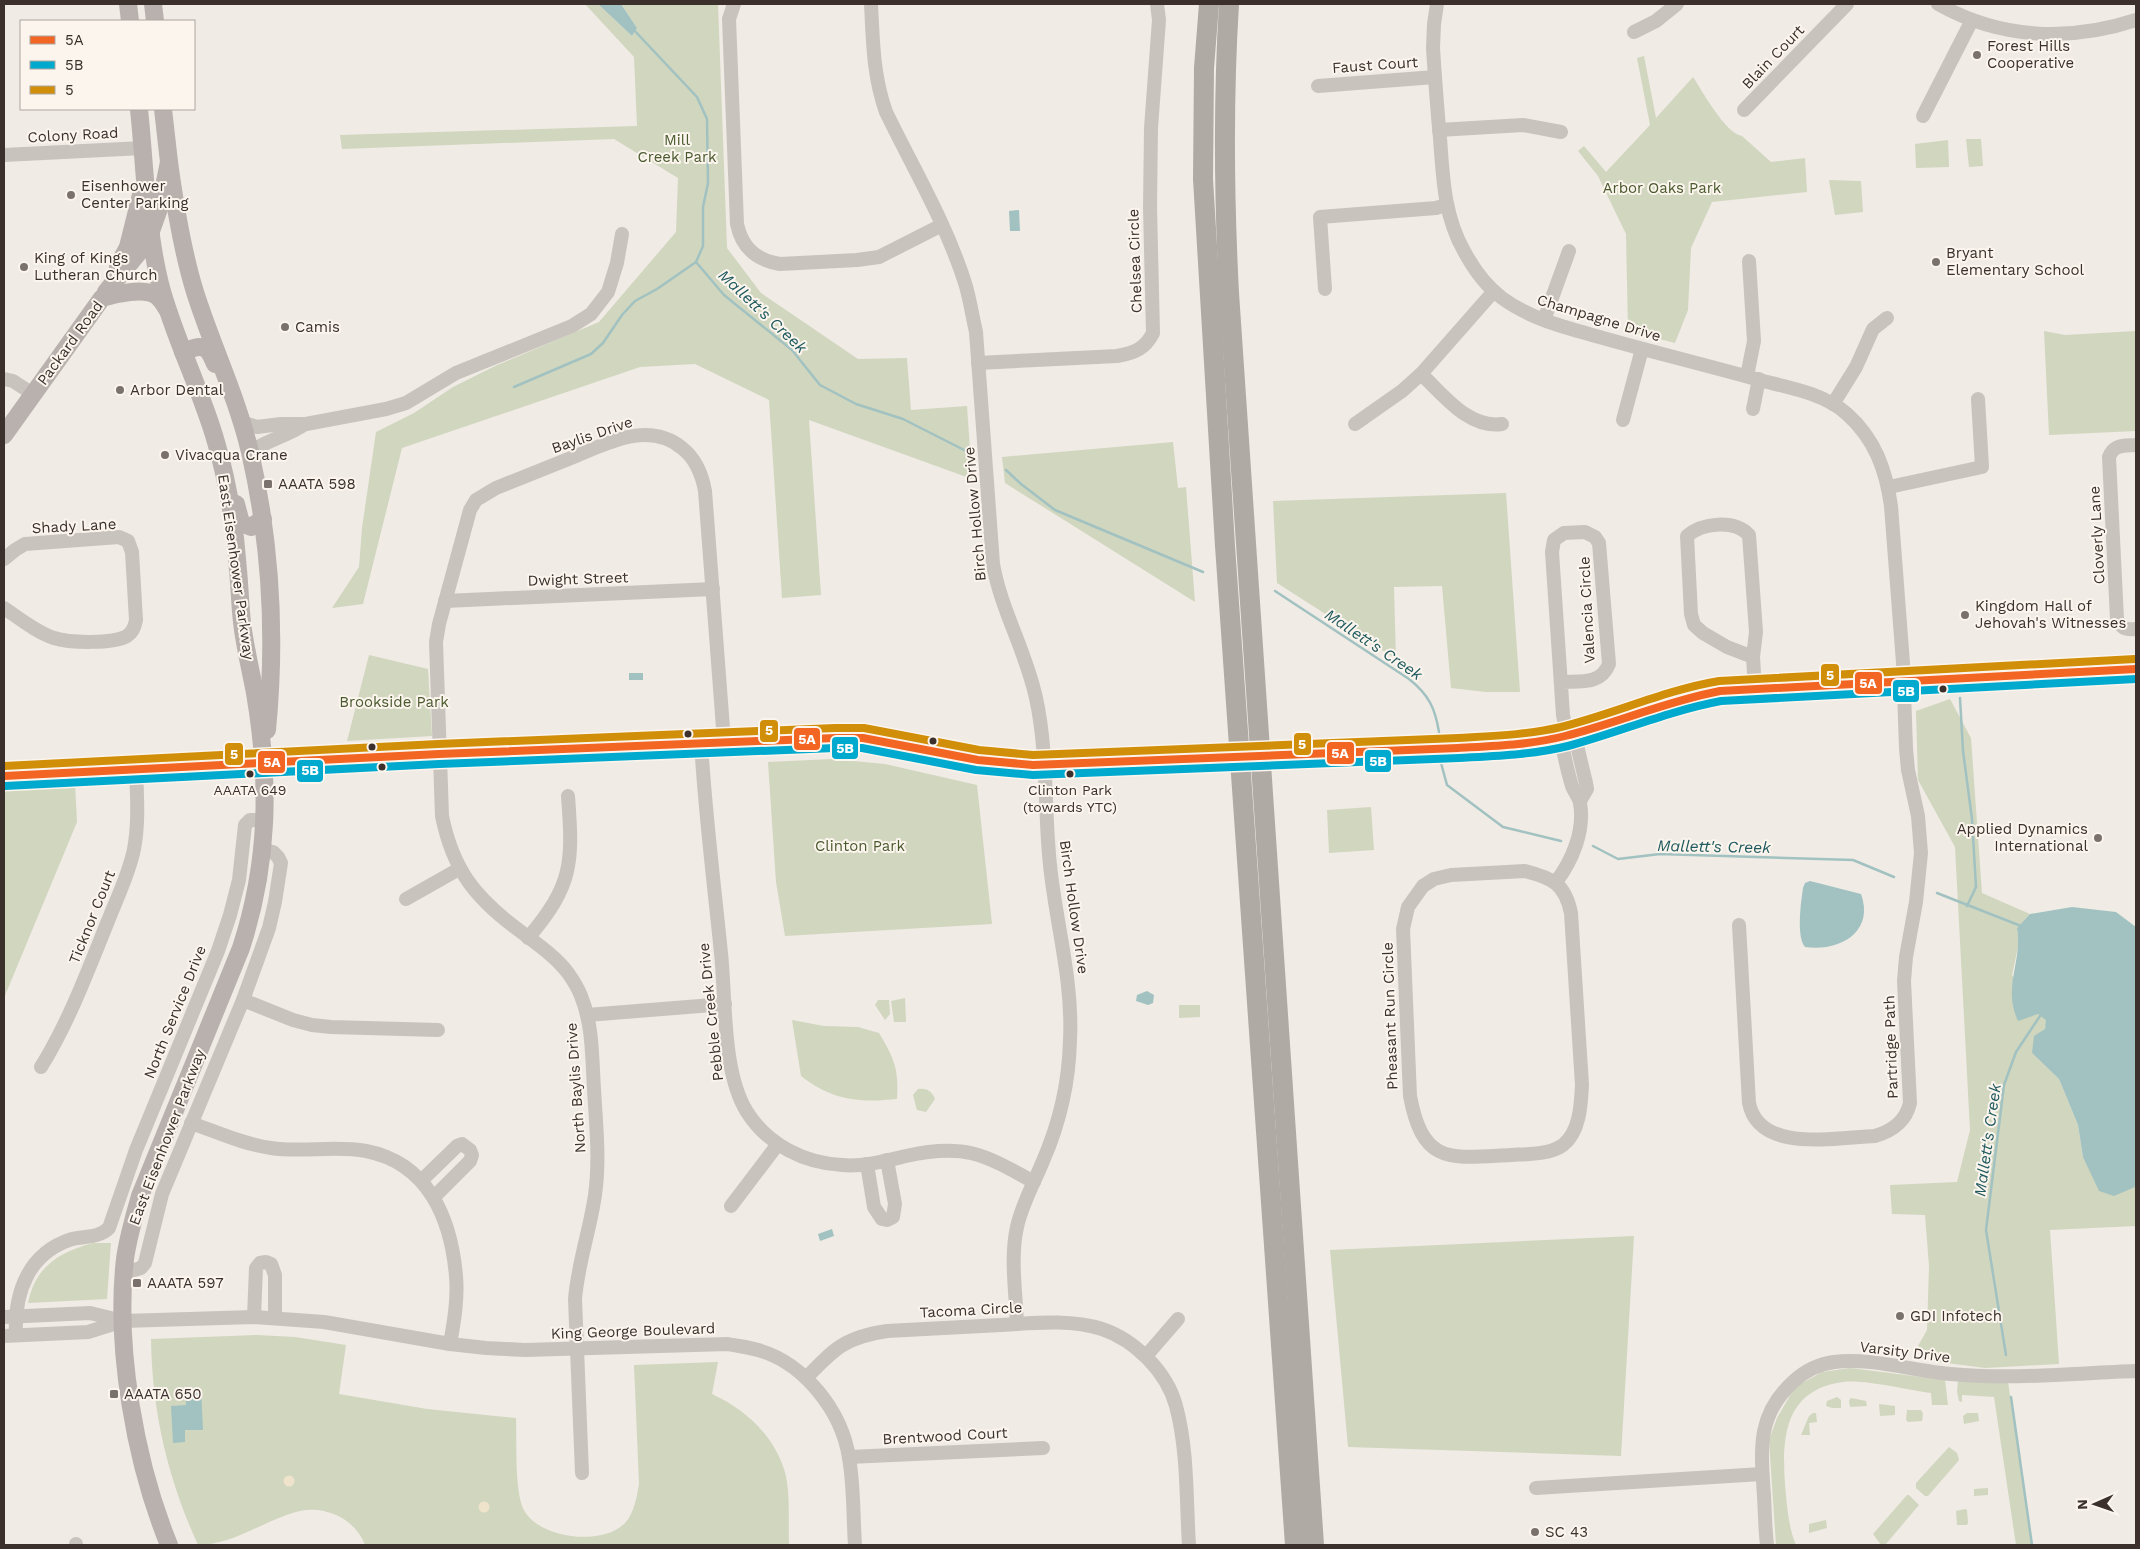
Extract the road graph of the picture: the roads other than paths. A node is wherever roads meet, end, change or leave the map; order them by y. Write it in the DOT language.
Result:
graph roads {
  1 [pos="128,4"];
  2 [pos="734,4"];
  3 [pos="871,4"];
  4 [pos="1158,4"];
  5 [pos="1210,4"];
  6 [pos="1229,4"];
  7 [pos="1437,4"];
  8 [pos="1677,4"];
  9 [pos="1847,4"];
  10 [pos="1938,4"];
  11 [pos="130,20"];
  12 [pos="1972,20"];
  13 [pos="2136,20"];
  14 [pos="1634,32"];
  15 [pos="1435,77"];
  16 [pos="1318,86"];
  17 [pos="139,110"];
  18 [pos="163,110"];
  19 [pos="1744,110"];
  20 [pos="1923,116"];
  21 [pos="1439,130"];
  22 [pos="1561,132"];
  23 [pos="143,148"];
  24 [pos="4,155"];
  25 [pos="169,162"];
  26 [pos="146,171"];
  27 [pos="1446,205"];
  28 [pos="942,225"];
  29 [pos="151,231"];
  30 [pos="622,234"];
  31 [pos="1570,250"];
  32 [pos="1749,261"];
  33 [pos="1325,289"];
  34 [pos="1494,291"];
  35 [pos="104,295"];
  36 [pos="168,310"];
  37 [pos="1887,318"];
  38 [pos="1544,320"];
  39 [pos="1642,349"];
  40 [pos="183,352"];
  41 [pos="978,363"];
  42 [pos="1421,374"];
  43 [pos="1753,378"];
  44 [pos="4,379"];
  45 [pos="230,387"];
  46 [pos="33,394"];
  47 [pos="1978,399"];
  48 [pos="1833,404"];
  49 [pos="1753,409"];
  50 [pos="1623,420"];
  51 [pos="241,422"];
  52 [pos="306,424"];
  53 [pos="1355,424"];
  54 [pos="1502,424"];
  55 [pos="4,435"];
  56 [pos="2136,445"];
  57 [pos="250,452"];
  58 [pos="223,469"];
  59 [pos="1889,487"];
  60 [pos="263,520"];
  61 [pos="4,560"];
  62 [pos="713,589"];
  63 [pos="445,601"];
  64 [pos="4,608"];
  65 [pos="2136,629"];
  66 [pos="1753,657"];
  67 [pos="2136,669"];
  68 [pos="1904,680"];
  69 [pos="1562,682"];
  70 [pos="1755,689"];
  71 [pos="1567,735"];
  72 [pos="724,741"];
  73 [pos="701,742"];
  74 [pos="439,754"];
  75 [pos="264,763"];
  76 [pos="1044,765"];
  77 [pos="136,769"];
  78 [pos="4,776"];
  79 [pos="568,796"];
  80 [pos="266,820"];
  81 [pos="263,850"];
  82 [pos="459,869"];
  83 [pos="1556,882"];
  84 [pos="406,898"];
  85 [pos="1739,925"];
  86 [pos="528,938"];
  87 [pos="243,1000"];
  88 [pos="726,1004"];
  89 [pos="587,1015"];
  90 [pos="438,1030"];
  91 [pos="41,1067"];
  92 [pos="191,1123"];
  93 [pos="778,1144"];
  94 [pos="887,1160"];
  95 [pos="867,1164"];
  96 [pos="422,1180"];
  97 [pos="1034,1182"];
  98 [pos="434,1197"];
  99 [pos="731,1206"];
  100 [pos="109,1228"];
  101 [pos="124,1273"];
  102 [pos="9,1316"];
  103 [pos="254,1317"];
  104 [pos="275,1317"];
  105 [pos="1178,1318"];
  106 [pos="123,1322"];
  107 [pos="1017,1324"];
  108 [pos="10,1335"];
  109 [pos="450,1344"];
  110 [pos="576,1350"];
  111 [pos="1146,1356"];
  112 [pos="2136,1371"];
  113 [pos="806,1378"];
  114 [pos="1043,1448"];
  115 [pos="849,1457"];
  116 [pos="582,1473"];
  117 [pos="1762,1474"];
  118 [pos="1536,1488"];
  119 [pos="168,1545"];
  120 [pos="855,1545"];
  121 [pos="1189,1545"];
  122 [pos="1295,1545"];
  123 [pos="1314,1545"];
  124 [pos="1767,1545"];
  1 -- 11 [label="main road"];
  2 -- 28 [label="street"];
  3 -- 28 [label="street, Birch Hollow Drive"];
  4 -- 41 [label="street, Chelsea Circle"];
  5 -- 122 [label="highway"];
  6 -- 123 [label="highway"];
  7 -- 15 [label="street, Champagne Drive"];
  8 -- 14 [label="street"];
  9 -- 19 [label="street, Blain Court"];
  10 -- 12 [label="street"];
  12 -- 13 [label="street"];
  12 -- 20 [label="street"];
  15 -- 16 [label="street, Faust Court"];
  15 -- 21 [label="street, Champagne Drive"];
  17 -- 23 [label="main road"];
  18 -- 25 [label="main road, Packard Road"];
  21 -- 22 [label="street"];
  21 -- 27 [label="street, Champagne Drive"];
  23 -- 24 [label="street, Colony Road"];
  23 -- 26 [label="main road"];
  25 -- 29 [label="main road, Packard Road"];
  25 -- 45 [label="main road, East Eisenhower Parkway"];
  26 -- 29 [label="main road, East Eisenhower Parkway"];
  26 -- 35 [label="main road"];
  27 -- 33 [label="street"];
  27 -- 34 [label="street, Champagne Drive"];
  28 -- 41 [label="street, Birch Hollow Drive"];
  29 -- 35 [label="main road, Packard Road"];
  29 -- 36 [label="main road, East Eisenhower Parkway"];
  30 -- 52 [label="street"];
  31 -- 38 [label="street"];
  32 -- 43 [label="street"];
  34 -- 38 [label="street, Champagne Drive"];
  34 -- 42 [label="street"];
  35 -- 36 [label="main road"];
  35 -- 46 [label="main road, Packard Road"];
  36 -- 40 [label="main road, East Eisenhower Parkway"];
  37 -- 48 [label="street"];
  38 -- 39 [label="street, Champagne Drive"];
  39 -- 43 [label="street, Champagne Drive"];
  39 -- 50 [label="street"];
  40 -- 45 [label="main road"];
  40 -- 58 [label="main road, East Eisenhower Parkway"];
  41 -- 76 [label="street, Birch Hollow Drive"];
  42 -- 53 [label="street"];
  42 -- 54 [label="street"];
  43 -- 48 [label="street, Champagne Drive"];
  43 -- 49 [label="street"];
  44 -- 46 [label="street"];
  45 -- 51 [label="main road, East Eisenhower Parkway"];
  46 -- 55 [label="main road, Packard Road"];
  47 -- 59 [label="street"];
  48 -- 59 [label="street, Champagne Drive"];
  51 -- 52 [label="street"];
  51 -- 57 [label="main road, East Eisenhower Parkway"];
  52 -- 57 [label="street"];
  56 -- 65 [label="street, Cloverly Lane"];
  57 -- 60 [label="main road, East Eisenhower Parkway"];
  58 -- 60 [label="main road"];
  58 -- 75 [label="main road, East Eisenhower Parkway"];
  59 -- 68 [label="street, Champagne Drive"];
  60 -- 75 [label="main road, East Eisenhower Parkway"];
  61 -- 64 [label="street, Shady Lane"];
  62 -- 63 [label="street, Dwight Street"];
  62 -- 63 [label="street, Baylis Drive"];
  62 -- 72 [label="street, Baylis Drive"];
  63 -- 74 [label="street, Baylis Drive"];
  66 -- 66 [label="street"];
  66 -- 70 [label="street"];
  67 -- 68 [label="main road"];
  68 -- 70 [label="main road"];
  68 -- 85 [label="street, Partridge Path"];
  69 -- 69 [label="street, Valencia Circle"];
  69 -- 71 [label="street, Valencia Circle"];
  70 -- 71 [label="main road"];
  71 -- 76 [label="main road, bridge"];
  71 -- 83 [label="street, Valencia Circle"];
  72 -- 73 [label="main road"];
  72 -- 76 [label="main road"];
  73 -- 74 [label="main road"];
  73 -- 88 [label="street, Pebble Creek Drive"];
  74 -- 75 [label="main road"];
  74 -- 82 [label="street, North Baylis Drive"];
  75 -- 77 [label="main road"];
  75 -- 80 [label="main road, East Eisenhower Parkway"];
  76 -- 97 [label="street, Birch Hollow Drive"];
  77 -- 78 [label="main road"];
  77 -- 91 [label="street, Ticknor Court"];
  79 -- 86 [label="street"];
  80 -- 81 [label="main road, East Eisenhower Parkway"];
  80 -- 100 [label="street, North Service Drive"];
  81 -- 87 [label="street"];
  81 -- 101 [label="main road, East Eisenhower Parkway"];
  82 -- 84 [label="street"];
  82 -- 86 [label="street, North Baylis Drive"];
  83 -- 83 [label="street, Pheasant Run Circle"];
  86 -- 89 [label="street, North Baylis Drive"];
  87 -- 90 [label="street"];
  87 -- 92 [label="street"];
  88 -- 89 [label="street"];
  88 -- 93 [label="street, Pebble Creek Drive"];
  89 -- 110 [label="street, North Baylis Drive"];
  92 -- 96 [label="street"];
  92 -- 101 [label="street"];
  93 -- 95 [label="street, Pebble Creek Drive"];
  93 -- 99 [label="street"];
  94 -- 95 [label="street, Pebble Creek Drive"];
  94 -- 95 [label="street"];
  94 -- 97 [label="street, Pebble Creek Drive"];
  96 -- 98 [label="street"];
  96 -- 98 [label="street"];
  97 -- 107 [label="street, Birch Hollow Drive"];
  98 -- 109 [label="street"];
  100 -- 102 [label="street, King George Boulevard"];
  101 -- 106 [label="main road, East Eisenhower Parkway"];
  102 -- 106 [label="street, King George Boulevard"];
  102 -- 108 [label="street, King George Boulevard"];
  103 -- 104 [label="street, King George Boulevard"];
  103 -- 104 [label="street"];
  103 -- 106 [label="street, King George Boulevard"];
  104 -- 109 [label="street, King George Boulevard"];
  105 -- 111 [label="street"];
  106 -- 108 [label="street, King George Boulevard"];
  106 -- 119 [label="main road, East Eisenhower Parkway"];
  107 -- 111 [label="street, Tacoma Circle"];
  107 -- 113 [label="street, Tacoma Circle"];
  109 -- 110 [label="street, King George Boulevard"];
  110 -- 113 [label="street, King George Boulevard"];
  110 -- 116 [label="street, North Baylis Drive"];
  111 -- 121 [label="street, Tacoma Circle"];
  112 -- 117 [label="street, Varsity Drive"];
  113 -- 115 [label="street, King George Boulevard"];
  114 -- 115 [label="street, Brentwood Court"];
  115 -- 120 [label="street, King George Boulevard"];
  117 -- 118 [label="street"];
  117 -- 124 [label="street, Varsity Drive"];
}
